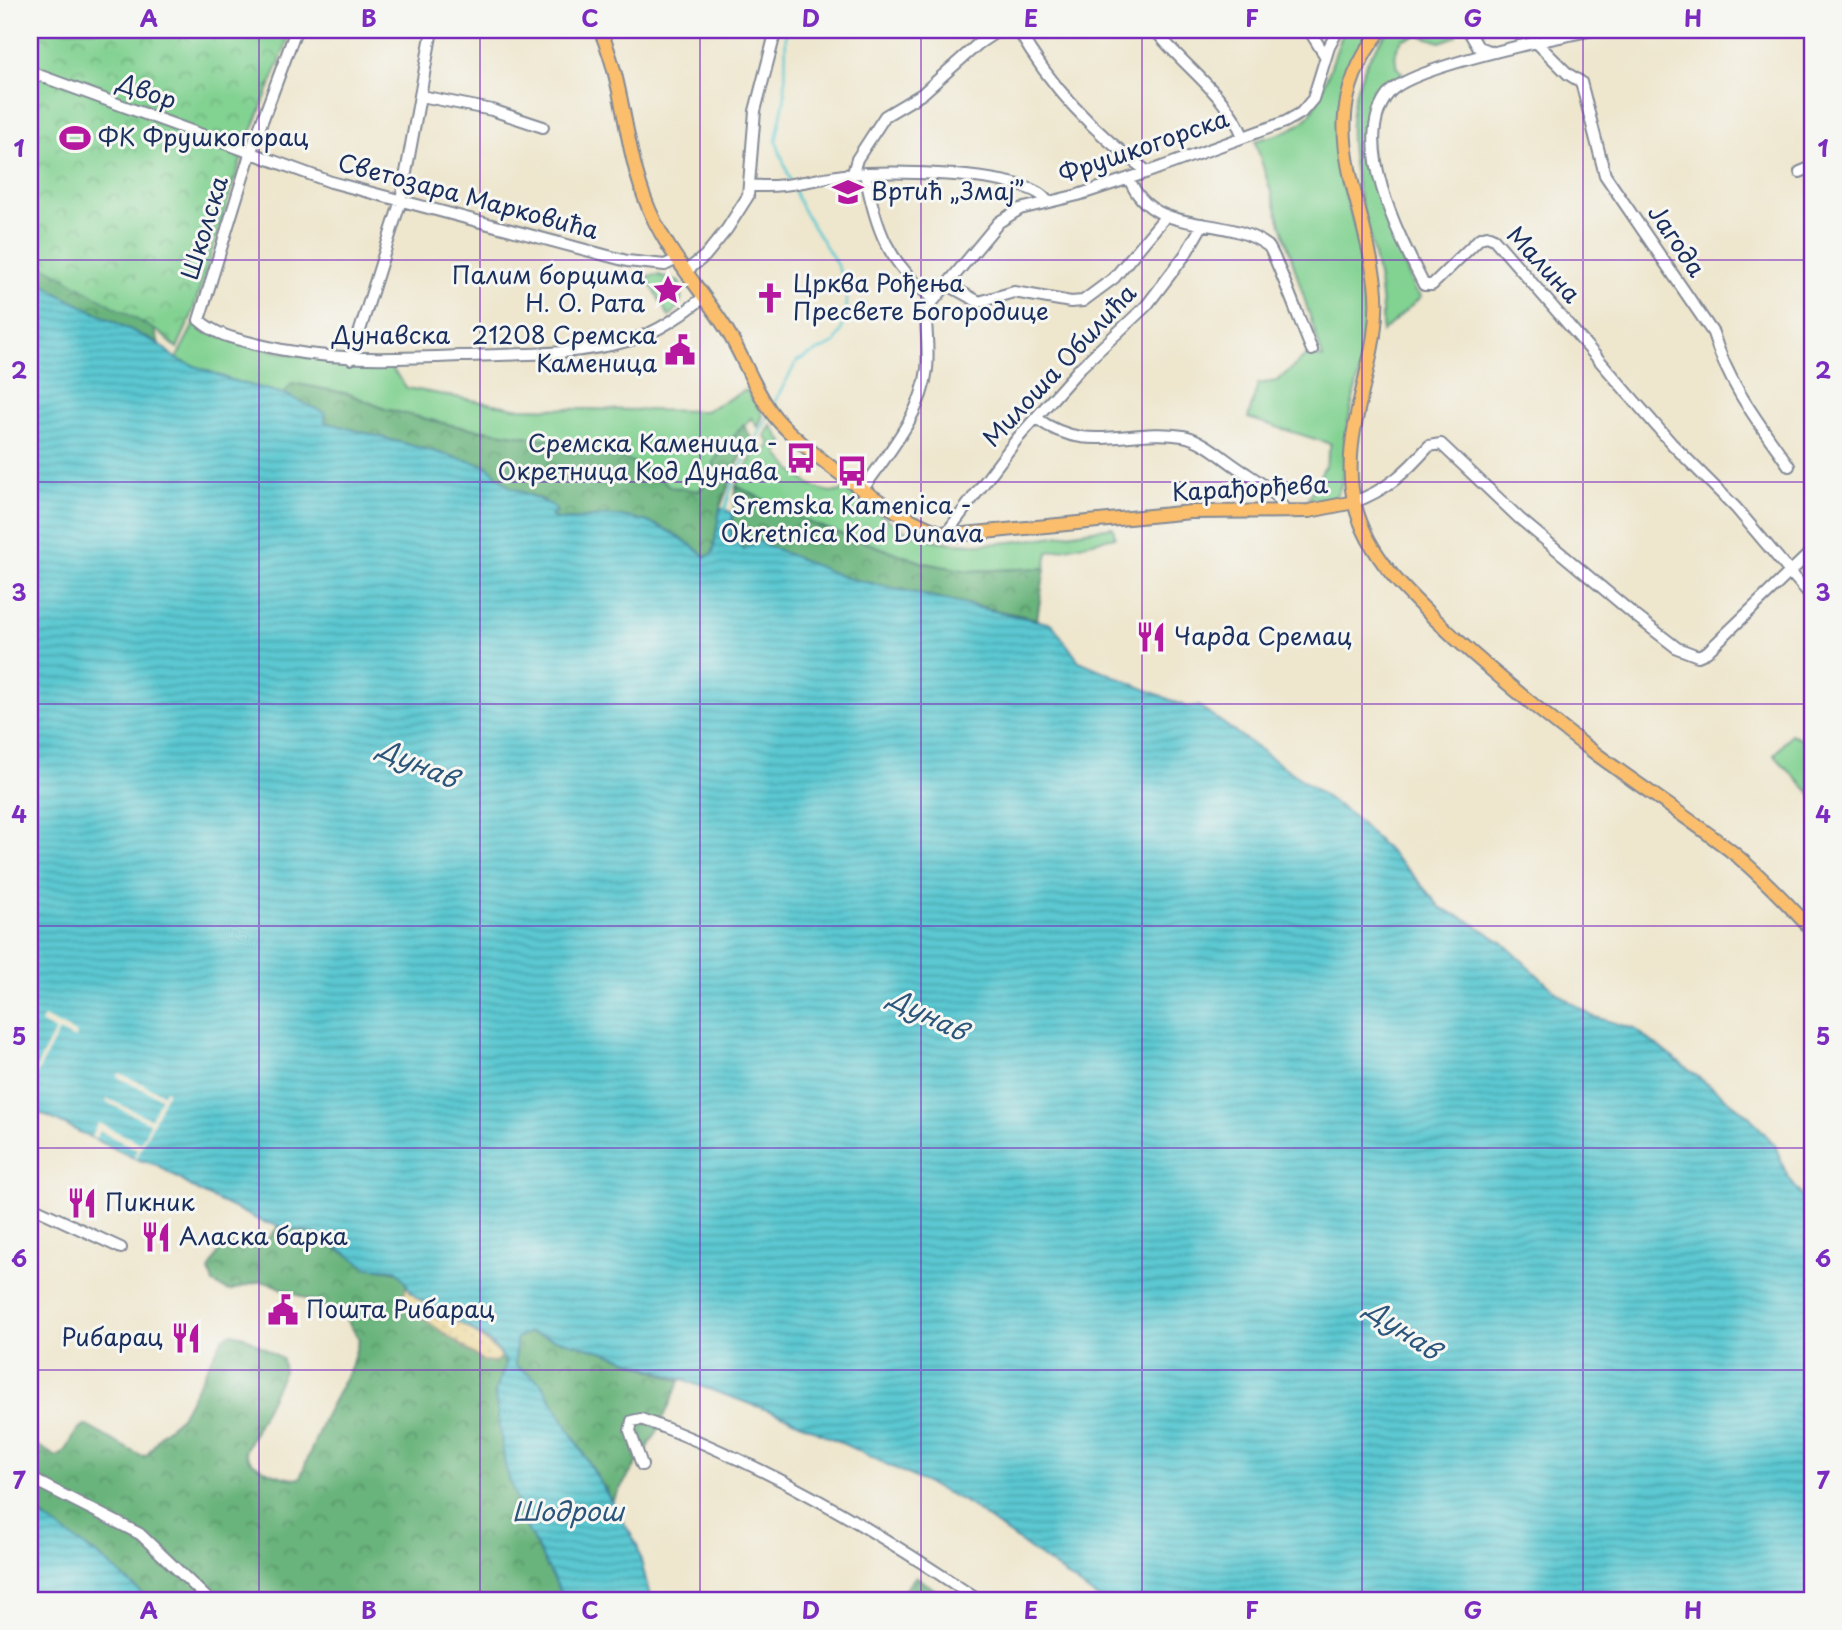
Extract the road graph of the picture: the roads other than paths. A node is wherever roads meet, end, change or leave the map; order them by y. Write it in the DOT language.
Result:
graph roads {
  1 [pos="296,30"];
  2 [pos="432,30"];
  3 [pos="600,30"];
  4 [pos="776,30"];
  5 [pos="999,30"];
  6 [pos="1018,30"];
  7 [pos="1155,30"];
  8 [pos="1309,30"];
  9 [pos="1338,30"];
  10 [pos="1381,30"];
  11 [pos="1468,30"];
  12 [pos="1593,30"];
  13 [pos="1474,42"];
  14 [pos="1536,42"];
  15 [pos="1494,53"];
  16 [pos="1326,57"];
  17 [pos="1467,61"];
  18 [pos="30,72"];
  19 [pos="421,96"];
  20 [pos="543,127"];
  21 [pos="1243,136"];
  22 [pos="251,151"];
  23 [pos="1812,167"];
  24 [pos="1148,172"];
  25 [pos="1800,172"];
  26 [pos="859,173"];
  27 [pos="1129,178"];
  28 [pos="750,185"];
  29 [pos="401,200"];
  30 [pos="1046,200"];
  31 [pos="1164,217"];
  32 [pos="1203,224"];
  33 [pos="677,260"];
  34 [pos="685,272"];
  35 [pos="948,285"];
  36 [pos="704,298"];
  37 [pos="933,299"];
  38 [pos="199,320"];
  39 [pos="1312,350"];
  40 [pos="351,359"];
  41 [pos="1036,418"];
  42 [pos="1789,466"];
  43 [pos="863,489"];
  44 [pos="1354,502"];
  45 [pos="1285,512"];
  46 [pos="946,535"];
  47 [pos="1812,551"];
  48 [pos="1790,572"];
  49 [pos="1812,597"];
  50 [pos="1812,930"];
  51 [pos="30,1206"];
  52 [pos="121,1248"];
  53 [pos="642,1465"];
  54 [pos="30,1478"];
  55 [pos="209,1600"];
  56 [pos="978,1600"];
  1 -- 22 [label="street, Школска"];
  2 -- 19 [label="street"];
  3 -- 33 [label="main road, Карађорђева"];
  4 -- 28 [label="street"];
  5 -- 26 [label="street"];
  6 -- 24 [label="street"];
  7 -- 21 [label="street"];
  8 -- 16 [label="street"];
  9 -- 16 [label="street"];
  10 -- 44 [label="main road"];
  11 -- 13 [label="street"];
  12 -- 14 [label="street"];
  13 -- 15 [label="street"];
  13 -- 17 [label="street"];
  14 -- 15 [label="street"];
  14 -- 42 [label="street, Јагода"];
  15 -- 17 [label="street"];
  16 -- 21 [label="street, Фрушкогорска"];
  17 -- 48 [label="street, Малина"];
  18 -- 22 [label="street, Двор"];
  19 -- 20 [label="street"];
  19 -- 29 [label="street"];
  21 -- 24 [label="street, Фрушкогорска"];
  22 -- 29 [label="street, Светозара Марковића"];
  22 -- 38 [label="street, Школска"];
  23 -- 25 [label="street"];
  24 -- 27 [label="street, Фрушкогорска"];
  26 -- 28 [label="street"];
  26 -- 30 [label="street"];
  26 -- 37 [label="street"];
  27 -- 30 [label="street, Фрушкогорска"];
  27 -- 31 [label="street"];
  28 -- 34 [label="street"];
  29 -- 33 [label="street, Светозара Марковића"];
  29 -- 40 [label="street"];
  30 -- 35 [label="street, Фрушкогорска"];
  31 -- 32 [label="street"];
  31 -- 35 [label="street"];
  32 -- 39 [label="street"];
  32 -- 41 [label="street, Милоша Обилића"];
  33 -- 34 [label="main road, Карађорђева"];
  34 -- 36 [label="main road, Карађорђева"];
  35 -- 37 [label="street, Фрушкогорска"];
  36 -- 40 [label="street, Дунавска"];
  36 -- 43 [label="main road, Карађорђева"];
  37 -- 43 [label="street"];
  38 -- 40 [label="street, Дунавска"];
  41 -- 45 [label="street"];
  41 -- 46 [label="street, Милоша Обилића"];
  43 -- 46 [label="main road, Карађорђева"];
  44 -- 45 [label="main road, Карађорђева"];
  44 -- 48 [label="street"];
  44 -- 50 [label="main road, Карађорђева"];
  45 -- 46 [label="main road, Карађорђева"];
  47 -- 48 [label="street"];
  48 -- 49 [label="street, Малина"];
  51 -- 52 [label="street"];
  53 -- 56 [label="street"];
  54 -- 55 [label="street"];
}
